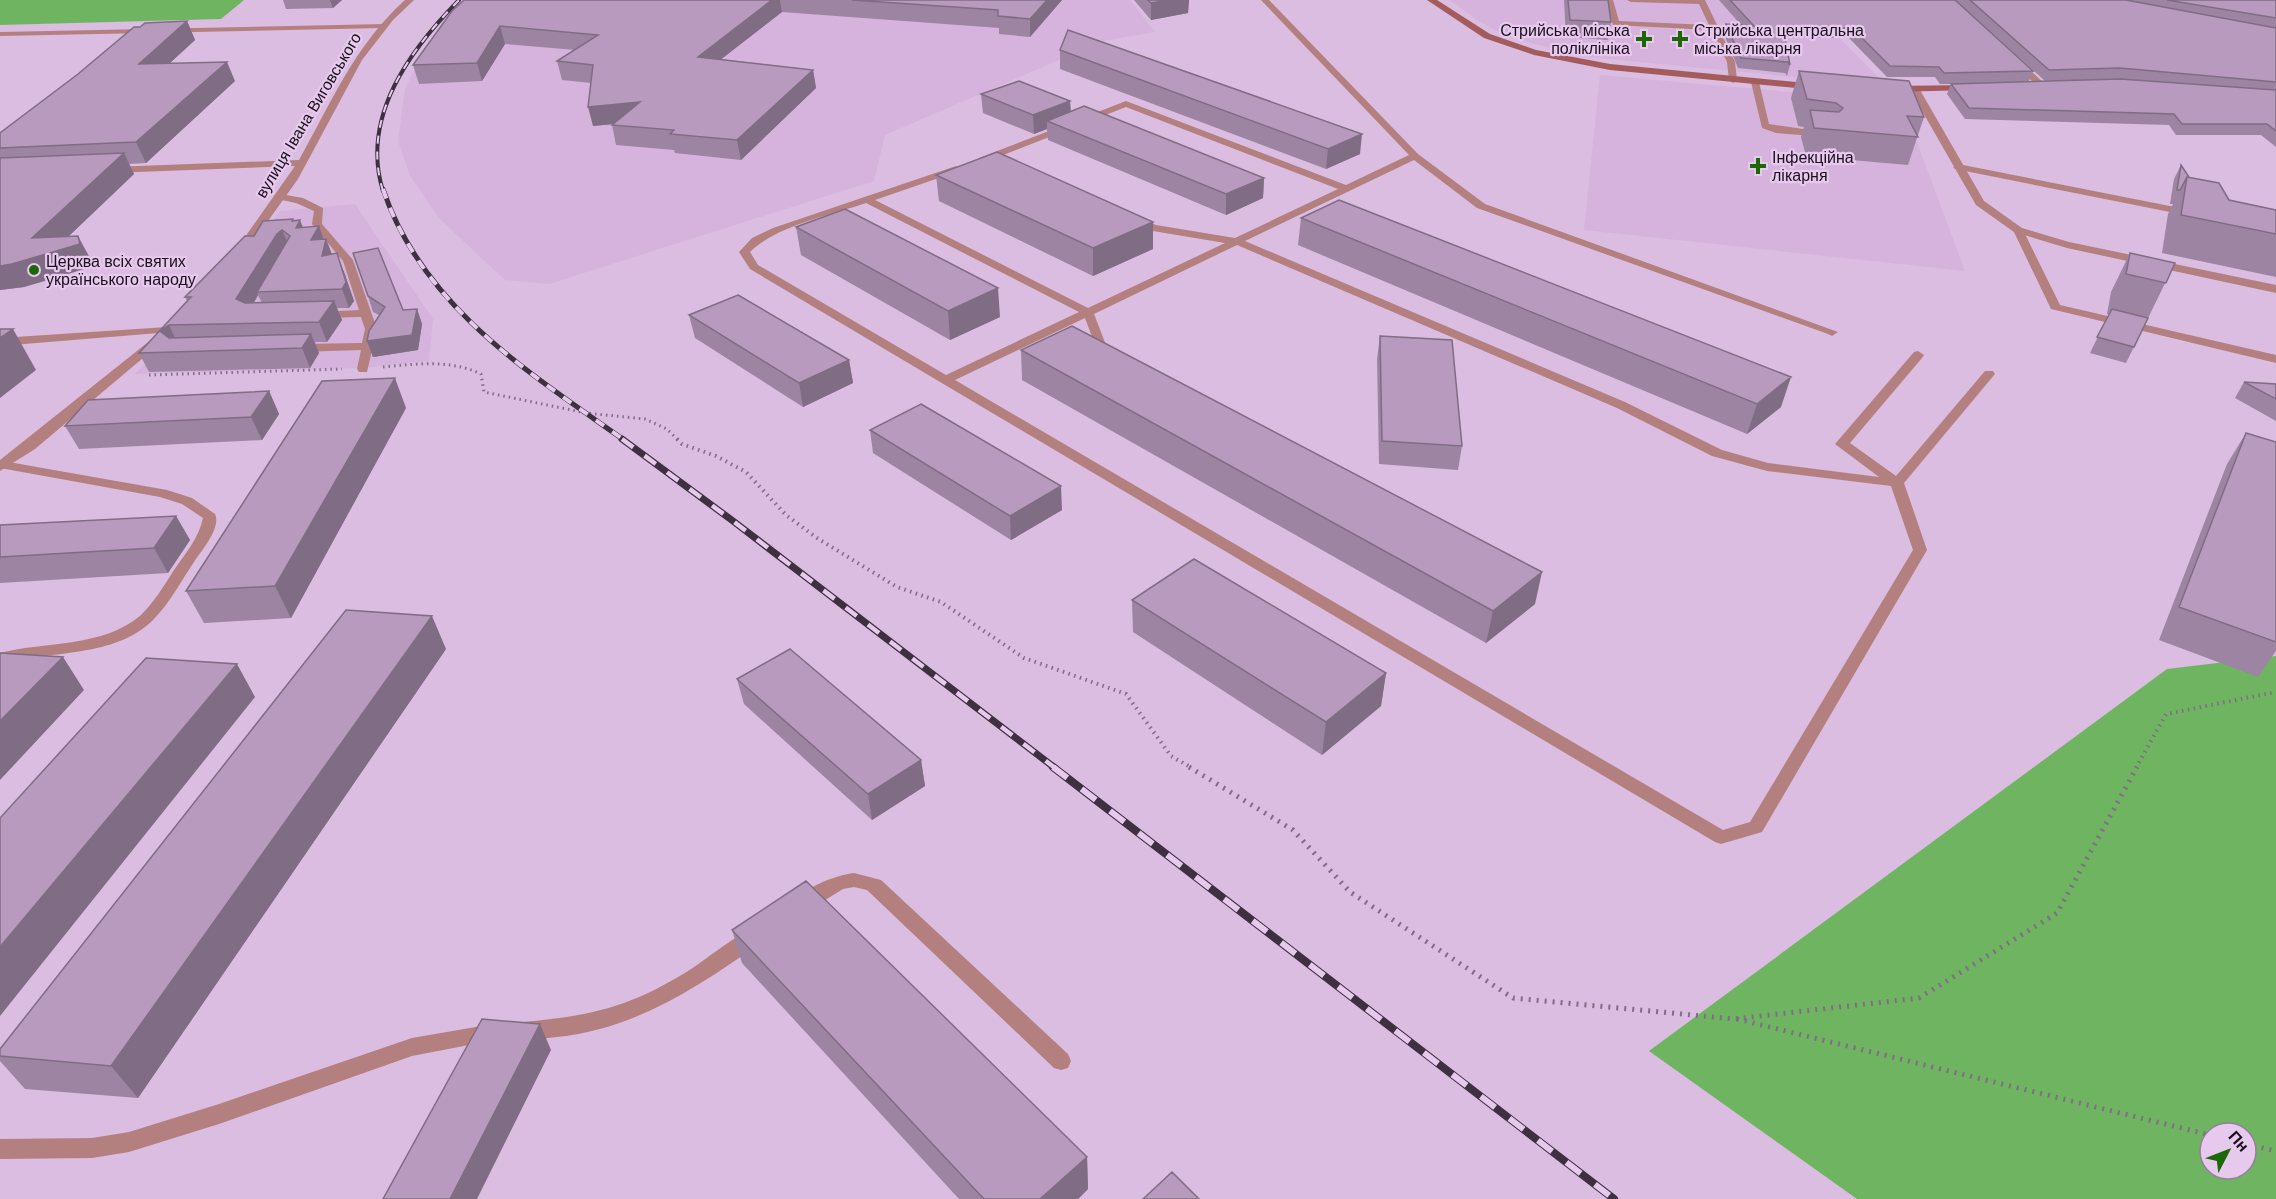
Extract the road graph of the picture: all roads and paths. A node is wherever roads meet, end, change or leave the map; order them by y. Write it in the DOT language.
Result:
graph roads {
  1 [pos="410,0"];
  2 [pos="1265,0"];
  3 [pos="1431,0"];
  4 [pos="1609,0"];
  5 [pos="1631,0"];
  6 [pos="1682,1"];
  7 [pos="1701,3"];
  8 [pos="382,26"];
  9 [pos="1716,28"];
  10 [pos="0,34"];
  11 [pos="2008,55"];
  12 [pos="1733,80"];
  13 [pos="1755,82"];
  14 [pos="2029,85"];
  15 [pos="2046,85"];
  16 [pos="1983,87"];
  17 [pos="1830,88"];
  18 [pos="1882,89"];
  19 [pos="1915,90"];
  20 [pos="1827,135"];
  21 [pos="998,154"];
  22 [pos="1415,156"];
  23 [pos="302,163"];
  24 [pos="1019,164"];
  25 [pos="1958,167"];
  26 [pos="95,171"];
  27 [pos="1346,188"];
  28 [pos="280,197"];
  29 [pos="868,200"];
  30 [pos="1122,213"];
  31 [pos="2196,214"];
  32 [pos="2018,230"];
  33 [pos="1236,241"];
  34 [pos="228,268"];
  35 [pos="2276,289"];
  36 [pos="1088,312"];
  37 [pos="365,313"];
  38 [pos="309,315"];
  39 [pos="171,326"];
  40 [pos="1832,332"];
  41 [pos="0,342"];
  42 [pos="368,346"];
  43 [pos="285,349"];
  44 [pos="1918,355"];
  45 [pos="1122,357"];
  46 [pos="2276,359"];
  47 [pos="363,369"];
  48 [pos="1989,374"];
  49 [pos="112,376"];
  50 [pos="946,380"];
  51 [pos="1,466"];
  52 [pos="1897,483"];
  53 [pos="0,658"];
  54 [pos="2276,692"];
  55 [pos="787,915"];
  56 [pos="769,928"];
  57 [pos="1734,1018"];
  58 [pos="1061,1061"];
  59 [pos="2198,1132"];
  60 [pos="2258,1147"];
  61 [pos="0,1149"];
  62 [pos="2276,1151"];
  1 -- 8 [label="street, вулиця Івана Виговського"];
  2 -- 22 [label="lane"];
  3 -- 12 [label="main road"];
  4 -- 9 [label="lane"];
  5 -- 6 [label="lane"];
  6 -- 7 [label="lane"];
  7 -- 9 [label="lane"];
  8 -- 10 [label="lane"];
  8 -- 23 [label="street, вулиця Івана Виговського"];
  9 -- 12 [label="lane"];
  11 -- 15 [label="street"];
  12 -- 13 [label="main road"];
  13 -- 17 [label="main road"];
  13 -- 20 [label="lane"];
  14 -- 15 [label="main road"];
  16 -- 19 [label="main road"];
  18 -- 19 [label="main road"];
  19 -- 25 [label="street"];
  21 -- 24 [label="lane"];
  21 -- 27 [label="lane"];
  21 -- 29 [label="lane"];
  22 -- 27 [label="lane"];
  22 -- 40 [label="lane"];
  23 -- 26 [label="street"];
  23 -- 28 [label="street, вулиця Івана Виговського"];
  25 -- 31 [label="lane"];
  25 -- 32 [label="street"];
  27 -- 33 [label="lane"];
  28 -- 34 [label="street, вулиця Івана Виговського"];
  28 -- 37 [label="lane"];
  29 -- 36 [label="lane"];
  29 -- 50 [label="lane"];
  30 -- 33 [label="lane"];
  32 -- 35 [label="street"];
  32 -- 46 [label="lane"];
  33 -- 36 [label="lane"];
  33 -- 52 [label="lane"];
  36 -- 45 [label="lane"];
  36 -- 50 [label="lane"];
  37 -- 38 [label="lane"];
  37 -- 42 [label="lane"];
  39 -- 41 [label="lane"];
  39 -- 49 [label="street"];
  42 -- 43 [label="lane"];
  42 -- 47 [label="lane"];
  44 -- 52 [label="lane"];
  47 -- 49 [label="path"];
  47 -- 57 [label="path"];
  48 -- 52 [label="lane"];
  49 -- 51 [label="street"];
  50 -- 52 [label="lane"];
  51 -- 53 [label="lane"];
  54 -- 57 [label="path"];
  55 -- 58 [label="lane"];
  56 -- 61 [label="lane"];
  57 -- 59 [label="path"];
  60 -- 62 [label="path"];
}
